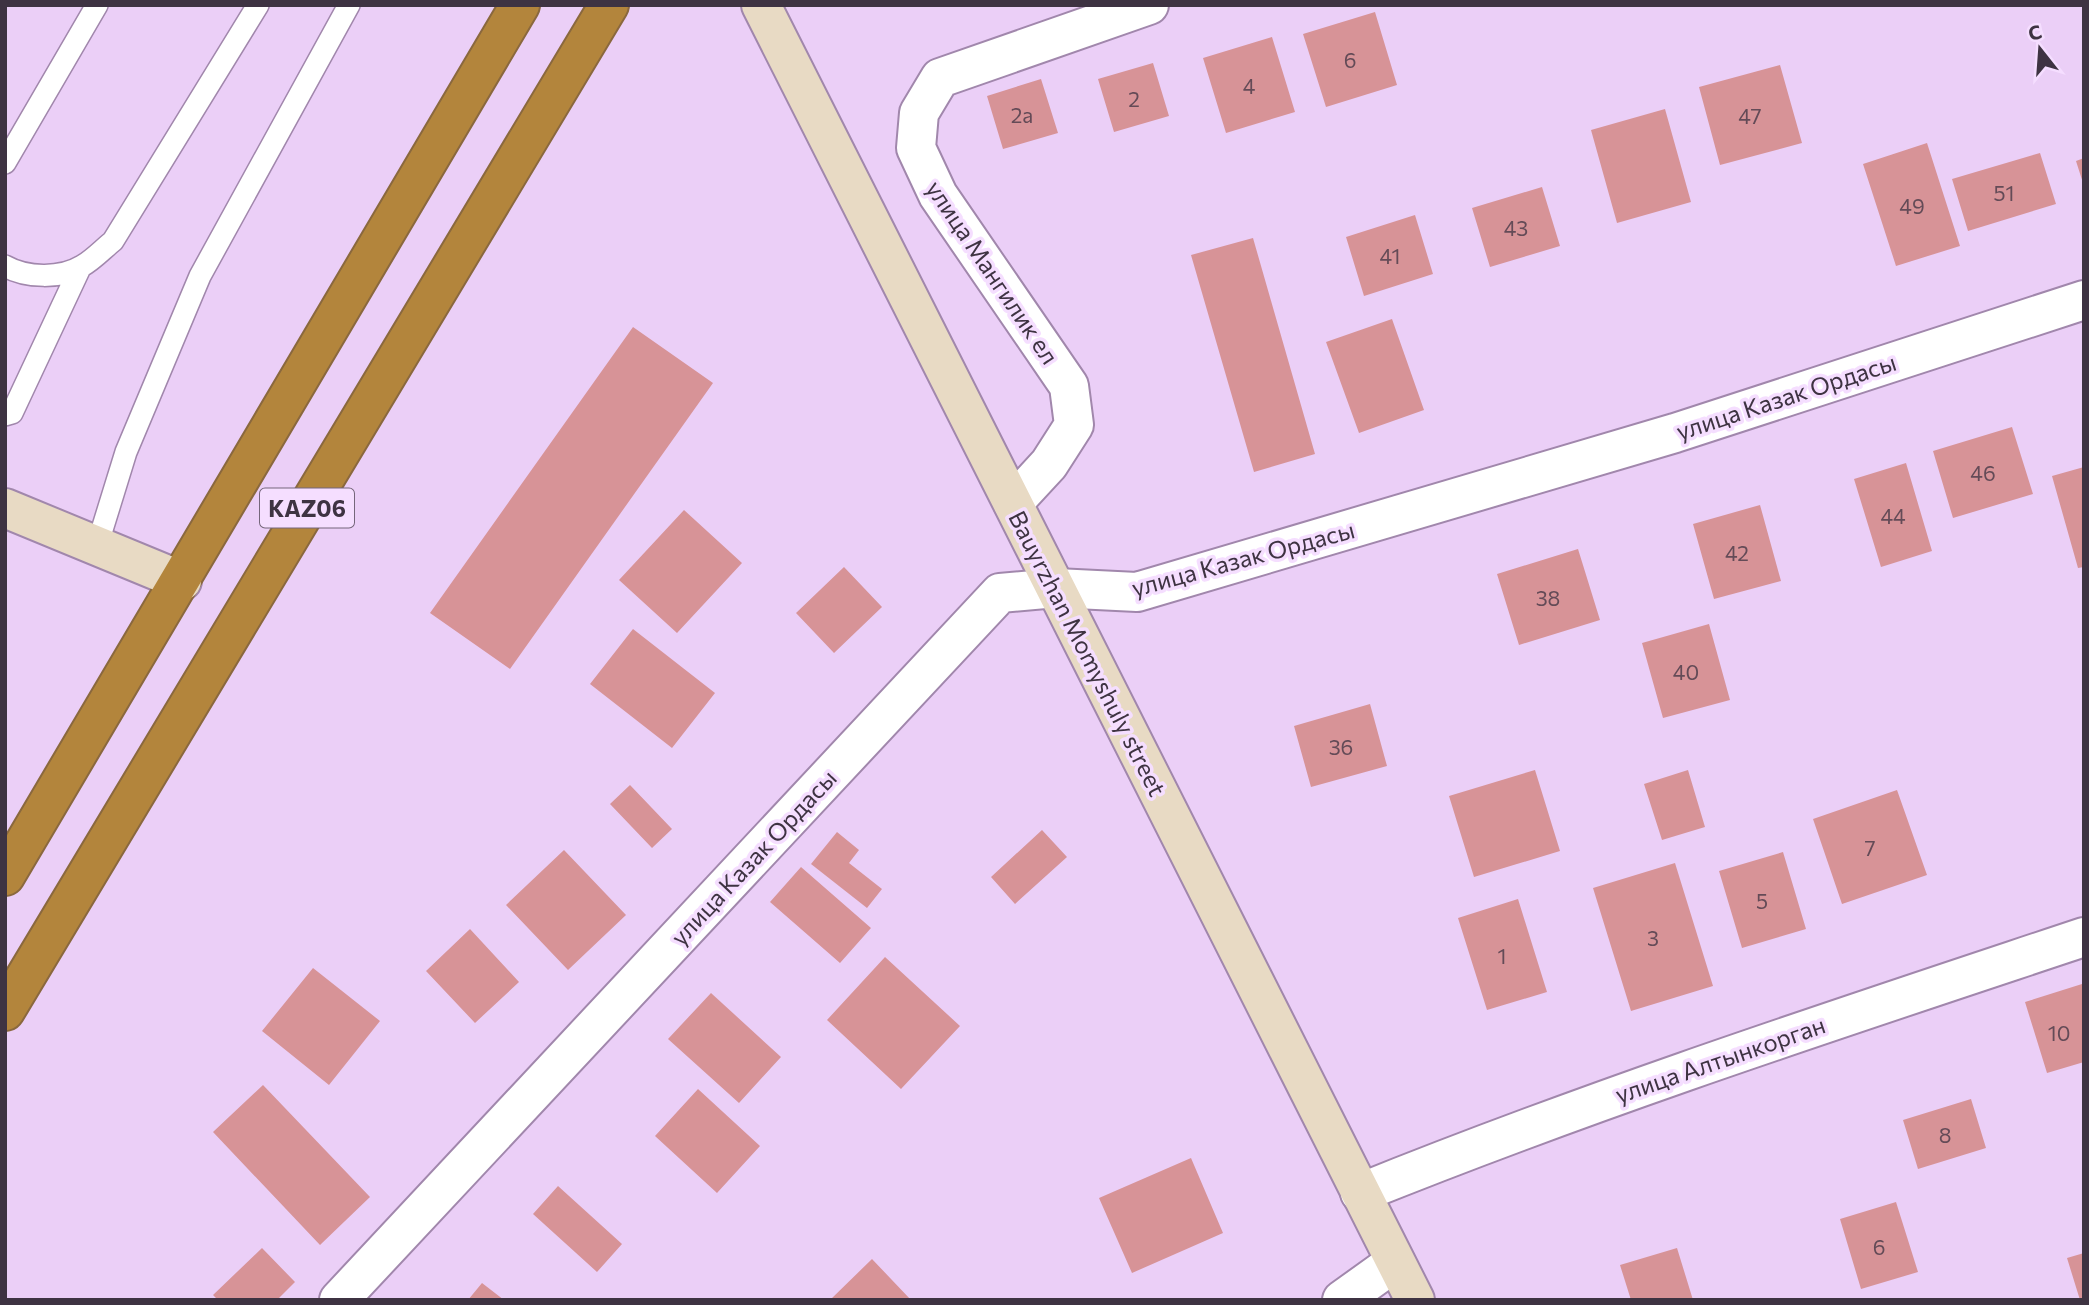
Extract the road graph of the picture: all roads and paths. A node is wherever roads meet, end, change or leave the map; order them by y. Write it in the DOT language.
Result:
graph roads {
  1 [pos="97,5"];
  2 [pos="258,5"];
  3 [pos="349,5"];
  4 [pos="520,5"];
  5 [pos="608,5"];
  6 [pos="761,5"];
  7 [pos="1149,5"];
  8 [pos="5,163"];
  9 [pos="5,266"];
  10 [pos="80,268"];
  11 [pos="2084,300"];
  12 [pos="5,415"];
  13 [pos="1013,503"];
  14 [pos="5,508"];
  15 [pos="97,546"];
  16 [pos="182,581"];
  17 [pos="1056,588"];
  18 [pos="5,876"];
  19 [pos="2084,937"];
  20 [pos="5,1011"];
  21 [pos="1360,1193"];
  22 [pos="1395,1262"];
  23 [pos="339,1300"];
  24 [pos="1342,1300"];
  25 [pos="1415,1300"];
  1 -- 8 [label="lane"];
  2 -- 10 [label="lane"];
  3 -- 15 [label="lane"];
  4 -- 16 [label="highway, KАZ06"];
  5 -- 20 [label="highway, KАZ06"];
  6 -- 13 [label="street, Bauyrzhan Momyshuly street"];
  7 -- 13 [label="street, улица Мангилик ел"];
  9 -- 10 [label="lane"];
  10 -- 12 [label="lane"];
  11 -- 17 [label="street, улица Казак Ордасы"];
  13 -- 17 [label="street, Bauyrzhan Momyshuly street"];
  14 -- 15 [label="street"];
  15 -- 16 [label="street"];
  16 -- 18 [label="highway, KАZ06"];
  17 -- 21 [label="street, Bauyrzhan Momyshuly street"];
  17 -- 23 [label="street, улица Казак Ордасы"];
  19 -- 21 [label="street, улица Алтынкорган"];
  21 -- 22 [label="street, Bauyrzhan Momyshuly street"];
  22 -- 24 [label="street"];
  22 -- 25 [label="street, Bauyrzhan Momyshuly street"];
}
